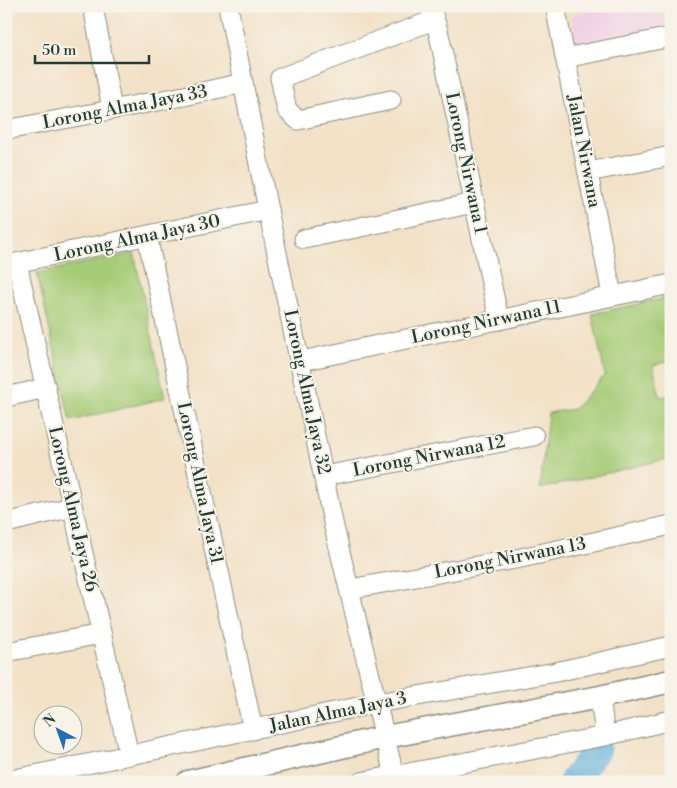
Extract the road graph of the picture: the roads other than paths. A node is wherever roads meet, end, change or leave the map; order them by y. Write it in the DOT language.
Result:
graph roads {
  1 [pos="93,6"];
  2 [pos="228,6"];
  3 [pos="555,6"];
  4 [pos="432,13"];
  5 [pos="671,37"];
  6 [pos="565,58"];
  7 [pos="244,83"];
  8 [pos="391,100"];
  9 [pos="112,109"];
  10 [pos="6,130"];
  11 [pos="671,156"];
  12 [pos="588,172"];
  13 [pos="474,204"];
  14 [pos="268,210"];
  15 [pos="147,236"];
  16 [pos="304,239"];
  17 [pos="12,264"];
  18 [pos="671,284"];
  19 [pos="612,296"];
  20 [pos="499,320"];
  21 [pos="301,360"];
  22 [pos="46,388"];
  23 [pos="6,397"];
  24 [pos="534,436"];
  25 [pos="324,476"];
  26 [pos="72,507"];
  27 [pos="6,523"];
  28 [pos="671,525"];
  29 [pos="350,589"];
  30 [pos="101,634"];
  31 [pos="671,646"];
  32 [pos="6,652"];
  33 [pos="671,681"];
  34 [pos="600,697"];
  35 [pos="377,703"];
  36 [pos="671,720"];
  37 [pos="253,730"];
  38 [pos="605,736"];
  39 [pos="385,737"];
  40 [pos="128,756"];
  41 [pos="394,775"];
  42 [pos="423,775"];
  43 [pos="6,781"];
  44 [pos="188,782"];
  45 [pos="361,782"];
  1 -- 9 [label="street"];
  2 -- 7 [label="street, Lorong Alma Jaya 32"];
  3 -- 6 [label="street, Jalan Nirwana"];
  4 -- 8 [label="street"];
  4 -- 13 [label="street, Lorong Nirwana 1"];
  5 -- 6 [label="street"];
  6 -- 12 [label="street, Jalan Nirwana"];
  7 -- 9 [label="street, Lorong Alma Jaya 33"];
  7 -- 14 [label="street, Lorong Alma Jaya 32"];
  9 -- 10 [label="street, Lorong Alma Jaya 33"];
  11 -- 12 [label="street"];
  12 -- 19 [label="street, Jalan Nirwana"];
  13 -- 16 [label="street"];
  13 -- 20 [label="street, Lorong Nirwana 1"];
  14 -- 15 [label="street, Lorong Alma Jaya 30"];
  14 -- 21 [label="street, Lorong Alma Jaya 32"];
  15 -- 17 [label="street, Lorong Alma Jaya 30"];
  15 -- 37 [label="street, Lorong Alma Jaya 31"];
  17 -- 22 [label="street, Lorong Alma Jaya 26"];
  18 -- 19 [label="street, Lorong Nirwana 11"];
  19 -- 20 [label="street, Lorong Nirwana 11"];
  20 -- 21 [label="street, Lorong Nirwana 11"];
  21 -- 25 [label="street, Lorong Alma Jaya 32"];
  22 -- 23 [label="street"];
  22 -- 26 [label="street, Lorong Alma Jaya 26"];
  24 -- 25 [label="street, Lorong Nirwana 12"];
  25 -- 29 [label="street, Lorong Alma Jaya 32"];
  26 -- 27 [label="street"];
  26 -- 30 [label="street, Lorong Alma Jaya 26"];
  28 -- 29 [label="street, Lorong Nirwana 13"];
  29 -- 35 [label="street, Lorong Alma Jaya 32"];
  30 -- 32 [label="street"];
  30 -- 40 [label="street, Lorong Alma Jaya 26"];
  31 -- 35 [label="street, Jalan Alma Jaya 3"];
  33 -- 34 [label="street, Jalan Alma Jaya 3"];
  34 -- 38 [label="street"];
  34 -- 39 [label="street, Jalan Alma Jaya 3"];
  35 -- 37 [label="street, Jalan Alma Jaya 3"];
  35 -- 39 [label="street, Lorong Alma Jaya 32"];
  36 -- 38 [label="street"];
  37 -- 40 [label="street, Jalan Alma Jaya 3"];
  38 -- 42 [label="street"];
  39 -- 41 [label="street, Lorong Alma Jaya 32"];
  39 -- 44 [label="street, Jalan Alma Jaya 3"];
  40 -- 43 [label="street, Jalan Alma Jaya 3"];
  41 -- 42 [label="street"];
  41 -- 45 [label="street"];
}
